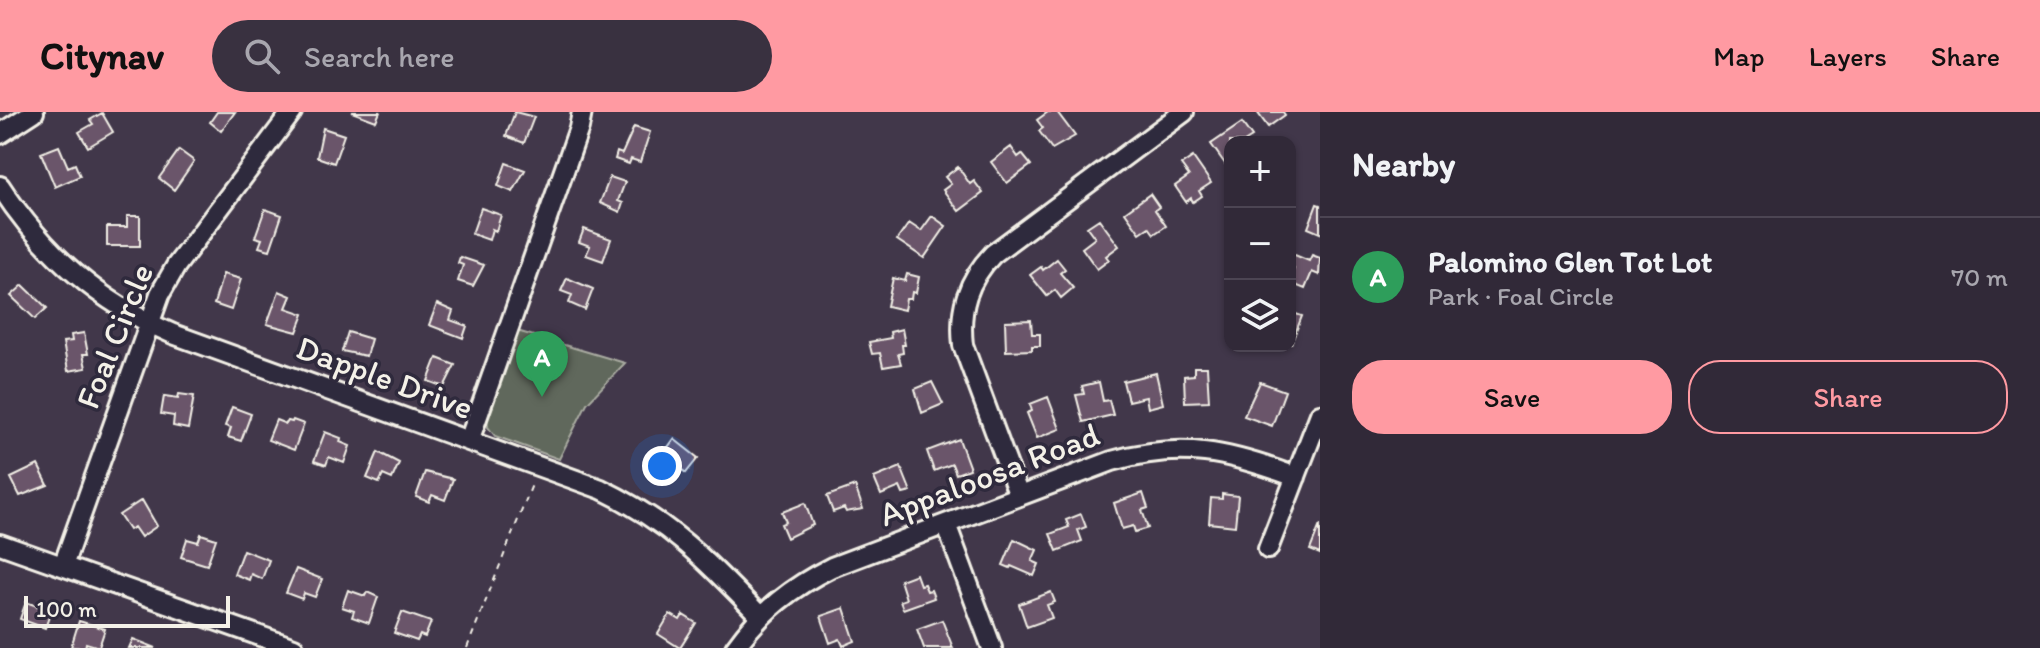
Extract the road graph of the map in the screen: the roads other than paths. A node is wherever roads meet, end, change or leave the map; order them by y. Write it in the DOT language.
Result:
graph roads {
  1 [pos="34,112"];
  2 [pos="292,112"];
  3 [pos="582,112"];
  4 [pos="1184,112"];
  5 [pos="0,134"];
  6 [pos="0,186"];
  7 [pos="148,324"];
  8 [pos="1320,414"];
  9 [pos="469,441"];
  10 [pos="1296,477"];
  11 [pos="1019,496"];
  12 [pos="946,524"];
  13 [pos="0,544"];
  14 [pos="1268,549"];
  15 [pos="63,566"];
  16 [pos="760,616"];
  17 [pos="282,646"];
  18 [pos="735,648"];
  19 [pos="992,648"];
  1 -- 5 [label="street"];
  2 -- 7 [label="street, Foal Circle"];
  3 -- 9 [label="street"];
  4 -- 11 [label="street"];
  6 -- 7 [label="street, Dapple Drive"];
  7 -- 9 [label="street, Dapple Drive"];
  7 -- 15 [label="street, Foal Circle"];
  8 -- 10 [label="street"];
  9 -- 16 [label="street, Dapple Drive"];
  10 -- 11 [label="street, Appaloosa Road"];
  10 -- 14 [label="street"];
  11 -- 12 [label="street, Appaloosa Road"];
  12 -- 16 [label="street, Appaloosa Road"];
  12 -- 19 [label="street"];
  13 -- 15 [label="street"];
  15 -- 17 [label="street"];
  16 -- 18 [label="street, Appaloosa Road"];
}
